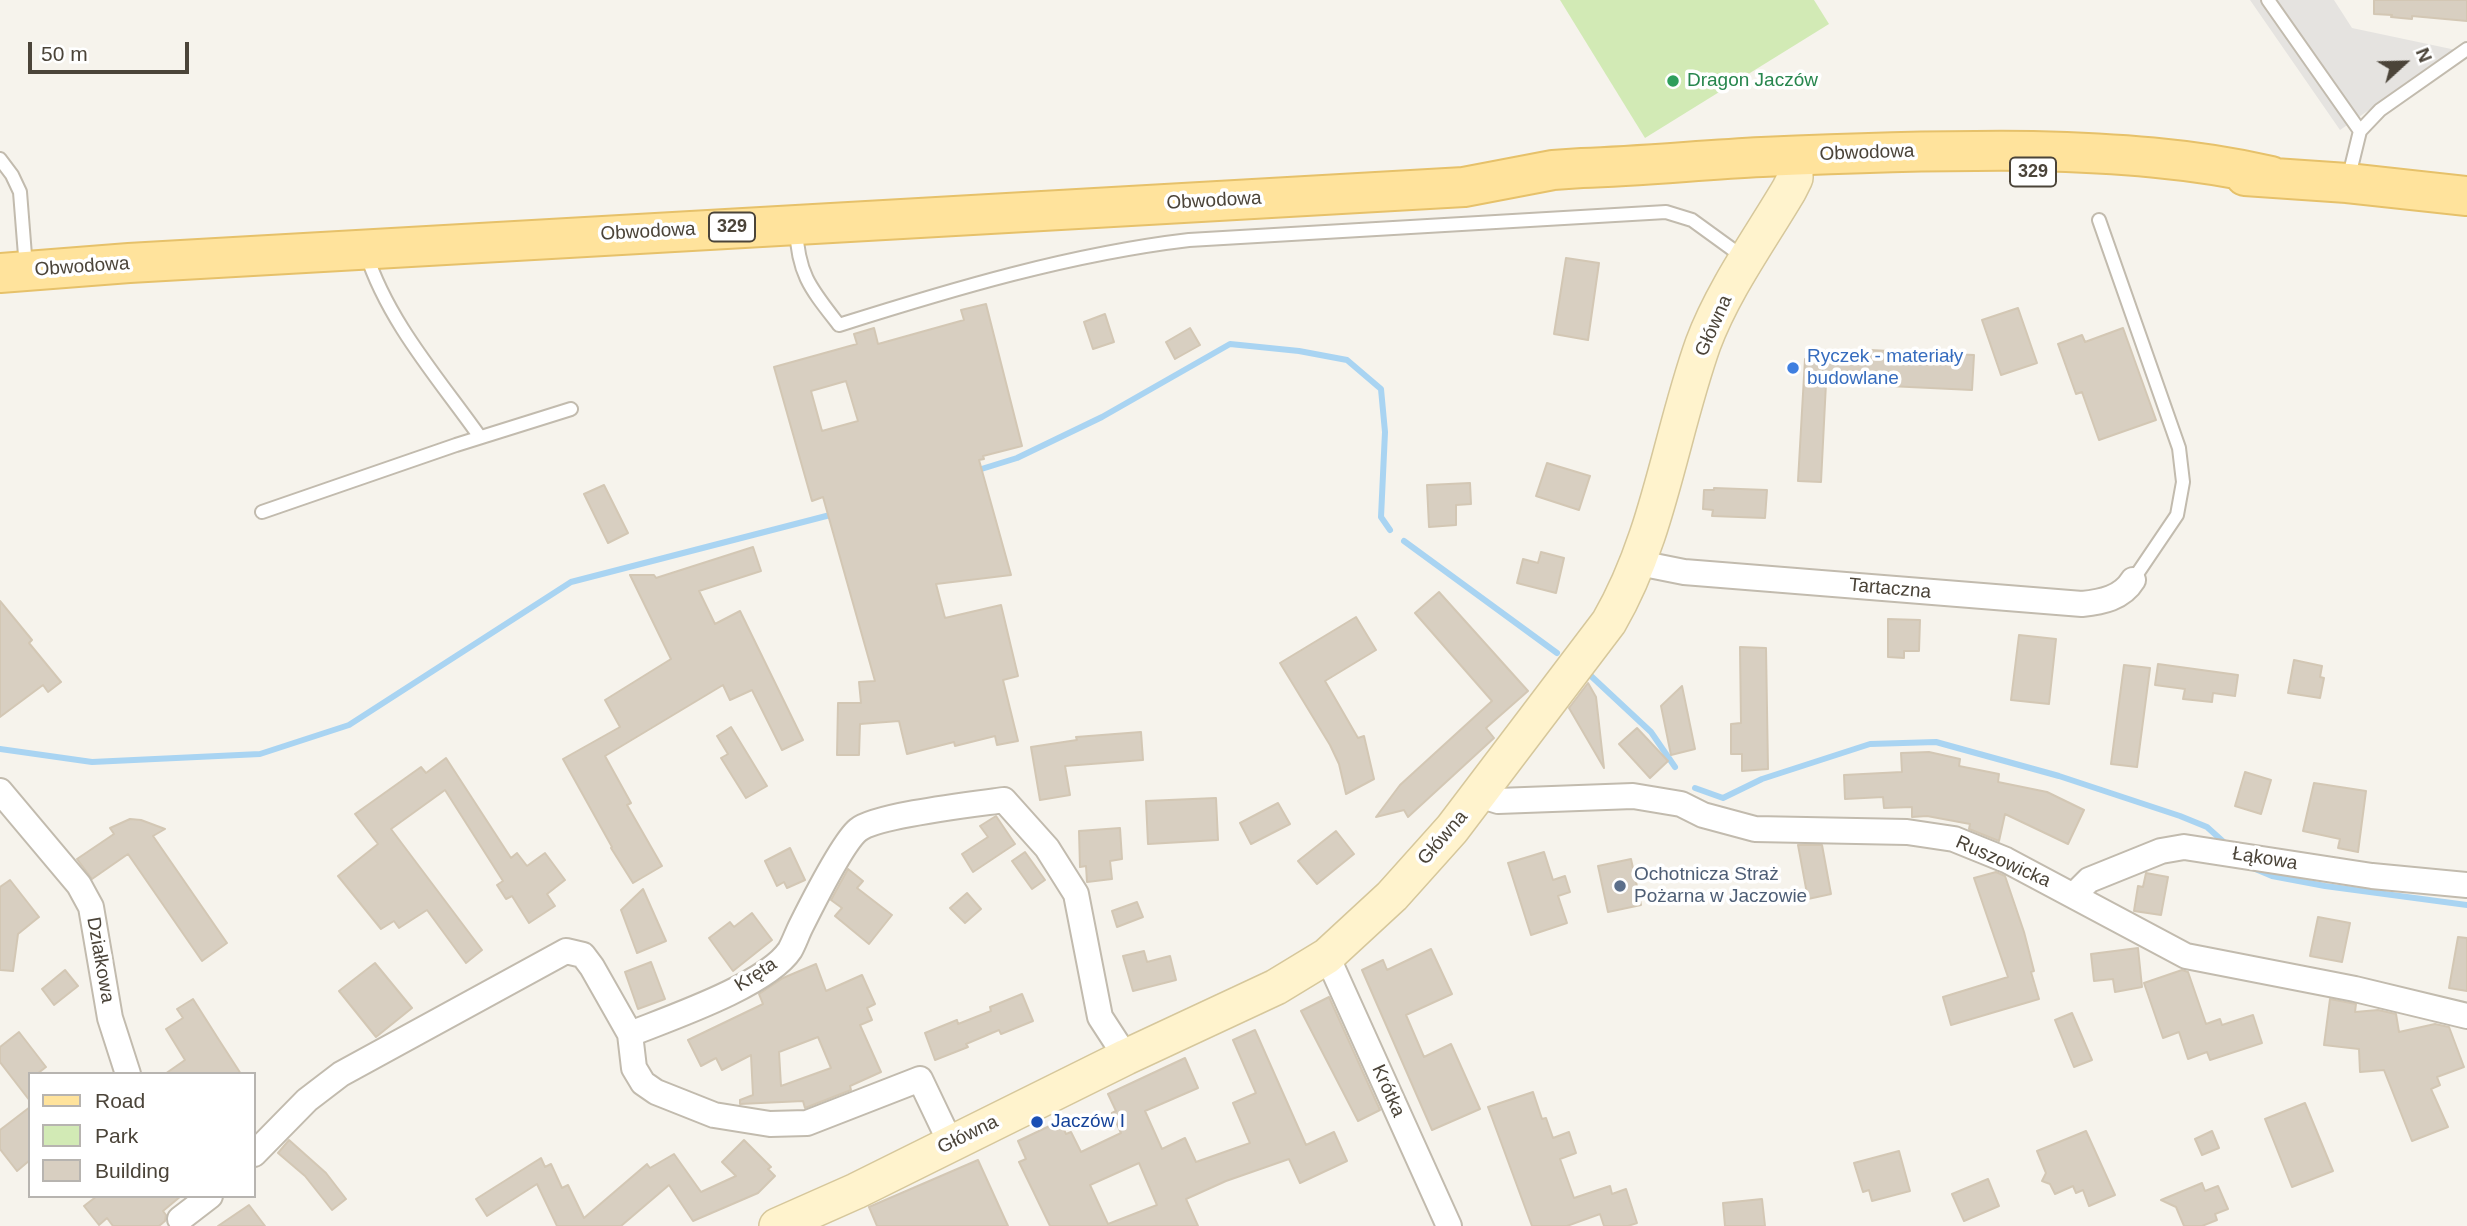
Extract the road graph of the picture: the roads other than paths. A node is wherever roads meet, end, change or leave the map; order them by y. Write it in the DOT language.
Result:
graph roads {
  1 [pos="2267,0"];
  2 [pos="2467,49"];
  3 [pos="2360,131"];
  4 [pos="0,159"];
  5 [pos="1795,167"];
  6 [pos="2347,183"];
  7 [pos="2467,196"];
  8 [pos="2099,220"];
  9 [pos="795,224"];
  10 [pos="365,249"];
  11 [pos="1747,260"];
  12 [pos="13,272"];
  13 [pos="571,409"];
  14 [pos="480,437"];
  15 [pos="262,512"];
  16 [pos="1639,563"];
  17 [pos="2133,580"];
  18 [pos="0,791"];
  19 [pos="1479,795"];
  20 [pos="2467,886"];
  21 [pos="2074,895"];
  22 [pos="1327,956"];
  23 [pos="2467,1016"];
  24 [pos="630,1034"];
  25 [pos="1126,1057"];
  26 [pos="127,1072"];
  27 [pos="951,1144"];
  28 [pos="256,1152"];
  29 [pos="207,1198"];
  30 [pos="180,1214"];
  31 [pos="777,1226"];
  32 [pos="1449,1226"];
  1 -- 3 [label="lane"];
  2 -- 3 [label="lane"];
  3 -- 6 [label="lane"];
  4 -- 12 [label="lane"];
  5 -- 6 [label="main road, Obwodowa / 329"];
  5 -- 9 [label="main road, Obwodowa / 329"];
  5 -- 11 [label="street, Główna"];
  6 -- 7 [label="main road, Obwodowa / 329"];
  8 -- 17 [label="lane"];
  9 -- 10 [label="main road, Obwodowa / 329"];
  9 -- 11 [label="lane"];
  10 -- 12 [label="main road, Obwodowa / 329"];
  10 -- 14 [label="lane"];
  11 -- 16 [label="street, Główna"];
  13 -- 14 [label="lane"];
  14 -- 15 [label="lane"];
  16 -- 17 [label="street, Tartaczna"];
  16 -- 19 [label="street, Główna"];
  18 -- 26 [label="street, Działkowa"];
  19 -- 21 [label="street, Ruszowicka"];
  19 -- 22 [label="street, Główna"];
  20 -- 21 [label="street, Łąkowa"];
  21 -- 23 [label="street, Ruszowicka"];
  22 -- 25 [label="street, Główna"];
  22 -- 32 [label="street, Krótka"];
  24 -- 25 [label="street, Kręta"];
  24 -- 27 [label="street"];
  24 -- 28 [label="street"];
  25 -- 27 [label="street, Główna"];
  27 -- 31 [label="street, Główna"];
  29 -- 30 [label="street"];
}
